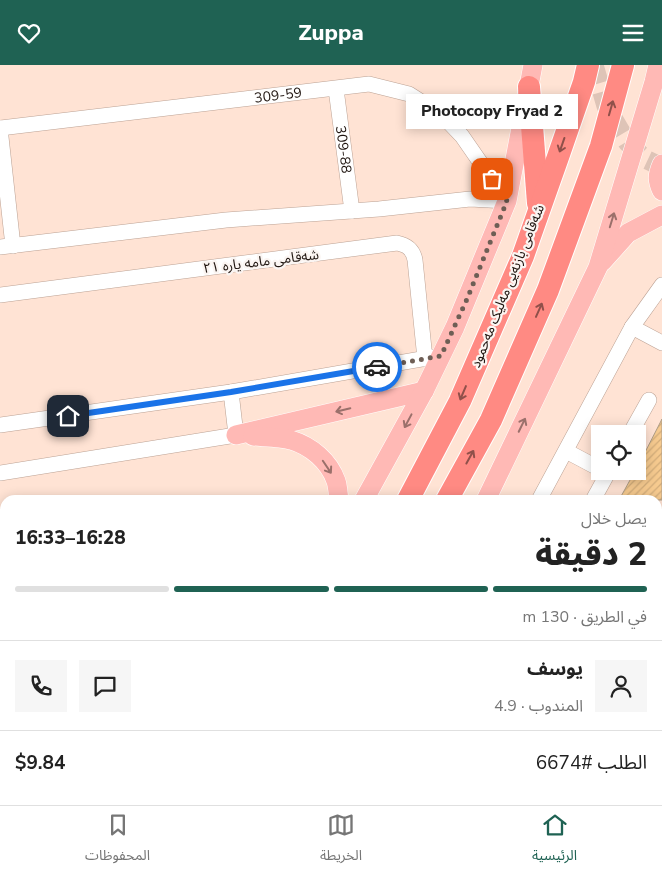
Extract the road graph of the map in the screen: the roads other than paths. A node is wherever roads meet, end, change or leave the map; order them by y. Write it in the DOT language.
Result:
graph roads {
  1 [pos="533,65"];
  2 [pos="588,65"];
  3 [pos="623,65"];
  4 [pos="656,73"];
  5 [pos="529,87"];
  6 [pos="336,89"];
  7 [pos="662,107"];
  8 [pos="0,128"];
  9 [pos="662,164"];
  10 [pos="662,191"];
  11 [pos="507,201"];
  12 [pos="352,211"];
  13 [pos="539,211"];
  14 [pos="662,215"];
  15 [pos="6,247"];
  16 [pos="598,267"];
  17 [pos="662,285"];
  18 [pos="0,295"];
  19 [pos="632,327"];
  20 [pos="662,343"];
  21 [pos="433,357"];
  22 [pos="424,391"];
  23 [pos="231,392"];
  24 [pos="649,400"];
  25 [pos="0,425"];
  26 [pos="635,425"];
  27 [pos="236,435"];
  28 [pos="566,451"];
  29 [pos="591,464"];
  30 [pos="0,473"];
  31 [pos="601,480"];
  32 [pos="338,495"];
  33 [pos="367,495"];
  34 [pos="411,495"];
  35 [pos="449,495"];
  36 [pos="488,495"];
  37 [pos="542,495"];
  38 [pos="595,495"];
  1 -- 5 [label="main road"];
  2 -- 13 [label="highway, شەقامی بازنەیی مەلیک مەحمود, one-way"];
  35 -- 3 [label="highway, one-way"];
  4 -- 7 [label="main road"];
  16 -- 4 [label="main road, one-way"];
  5 -- 11 [label="main road"];
  5 -- 13 [label="highway"];
  6 -- 8 [label="street, 309-59"];
  6 -- 11 [label="street, 309-59"];
  6 -- 12 [label="street, 309-88"];
  8 -- 15 [label="street"];
  9 -- 10 [label="main road"];
  11 -- 12 [label="street"];
  11 -- 21 [label="main road"];
  12 -- 15 [label="street"];
  13 -- 34 [label="highway, شەقامی بازنەیی مەلیک مەحمود, one-way"];
  14 -- 16 [label="main road"];
  36 -- 16 [label="main road, one-way"];
  17 -- 19 [label="street"];
  18 -- 21 [label="street, شەقامی مامە یارە ٢١"];
  19 -- 20 [label="street"];
  19 -- 28 [label="street"];
  21 -- 22 [label="main road"];
  21 -- 23 [label="street"];
  22 -- 27 [label="main road, one-way"];
  22 -- 33 [label="main road, one-way"];
  23 -- 25 [label="street"];
  23 -- 27 [label="street"];
  24 -- 26 [label="street"];
  27 -- 30 [label="street"];
  27 -- 32 [label="main road, one-way"];
  28 -- 29 [label="street"];
  28 -- 37 [label="street"];
  31 -- 38 [label="street"];
}
